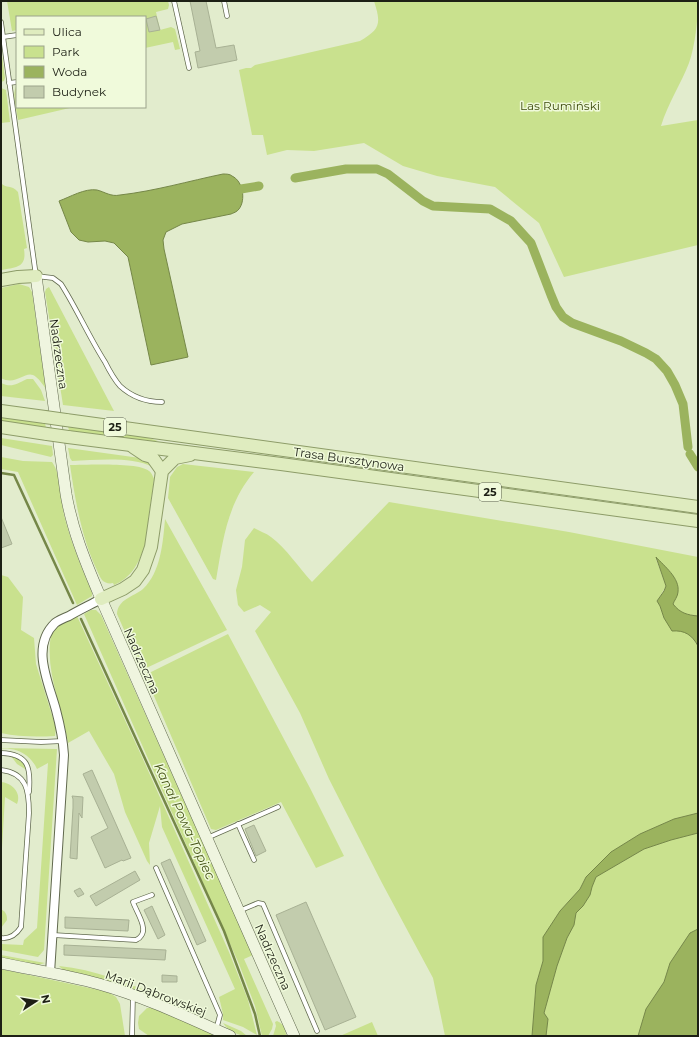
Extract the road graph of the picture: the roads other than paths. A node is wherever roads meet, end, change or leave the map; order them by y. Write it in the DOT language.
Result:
graph roads {
  1 [pos="174,1"];
  2 [pos="224,1"];
  3 [pos="227,16"];
  4 [pos="1,22"];
  5 [pos="16,34"];
  6 [pos="3,37"];
  7 [pos="189,68"];
  8 [pos="16,82"];
  9 [pos="9,83"];
  10 [pos="36,276"];
  11 [pos="1,280"];
  12 [pos="162,402"];
  13 [pos="1,411"];
  14 [pos="1,427"];
  15 [pos="130,445"];
  16 [pos="199,454"];
  17 [pos="162,471"];
  18 [pos="698,507"];
  19 [pos="698,521"];
  20 [pos="101,599"];
  21 [pos="1,740"];
  22 [pos="64,741"];
  23 [pos="1,753"];
  24 [pos="1,770"];
  25 [pos="29,797"];
  26 [pos="278,807"];
  27 [pos="238,824"];
  28 [pos="206,838"];
  29 [pos="254,860"];
  30 [pos="156,868"];
  31 [pos="152,895"];
  32 [pos="239,911"];
  33 [pos="53,935"];
  34 [pos="1,938"];
  35 [pos="1,963"];
  36 [pos="50,973"];
  37 [pos="133,995"];
  38 [pos="216,1030"];
  39 [pos="317,1031"];
  40 [pos="132,1036"];
  41 [pos="230,1036"];
  42 [pos="294,1036"];
  1 -- 7 [label="lane"];
  2 -- 3 [label="lane"];
  4 -- 6 [label="lane"];
  5 -- 6 [label="lane"];
  6 -- 9 [label="lane"];
  8 -- 9 [label="lane"];
  9 -- 10 [label="lane"];
  10 -- 11 [label="main road"];
  10 -- 12 [label="lane"];
  10 -- 20 [label="street, Nadrzeczna"];
  13 -- 18 [label="main road, Trasa Bursztynowa / 25, bridge"];
  14 -- 15 [label="main road, Trasa Bursztynowa / 25, bridge"];
  15 -- 16 [label="main road, Trasa Bursztynowa / 25"];
  15 -- 17 [label="main road"];
  16 -- 17 [label="main road"];
  16 -- 19 [label="main road, Trasa Bursztynowa / 25"];
  17 -- 20 [label="main road"];
  20 -- 22 [label="street"];
  20 -- 28 [label="street, Nadrzeczna"];
  21 -- 22 [label="lane"];
  22 -- 33 [label="street"];
  23 -- 25 [label="lane"];
  24 -- 25 [label="lane"];
  25 -- 34 [label="lane"];
  26 -- 27 [label="lane"];
  27 -- 28 [label="lane"];
  27 -- 29 [label="lane"];
  28 -- 32 [label="street, Nadrzeczna"];
  30 -- 38 [label="lane"];
  31 -- 33 [label="lane"];
  32 -- 39 [label="lane"];
  32 -- 42 [label="street, Nadrzeczna"];
  33 -- 36 [label="street"];
  35 -- 36 [label="street, Marii Dąbrowskiej"];
  36 -- 37 [label="street, Marii Dąbrowskiej"];
  37 -- 38 [label="street, Marii Dąbrowskiej"];
  37 -- 40 [label="lane"];
  38 -- 41 [label="street, Marii Dąbrowskiej"];
}
